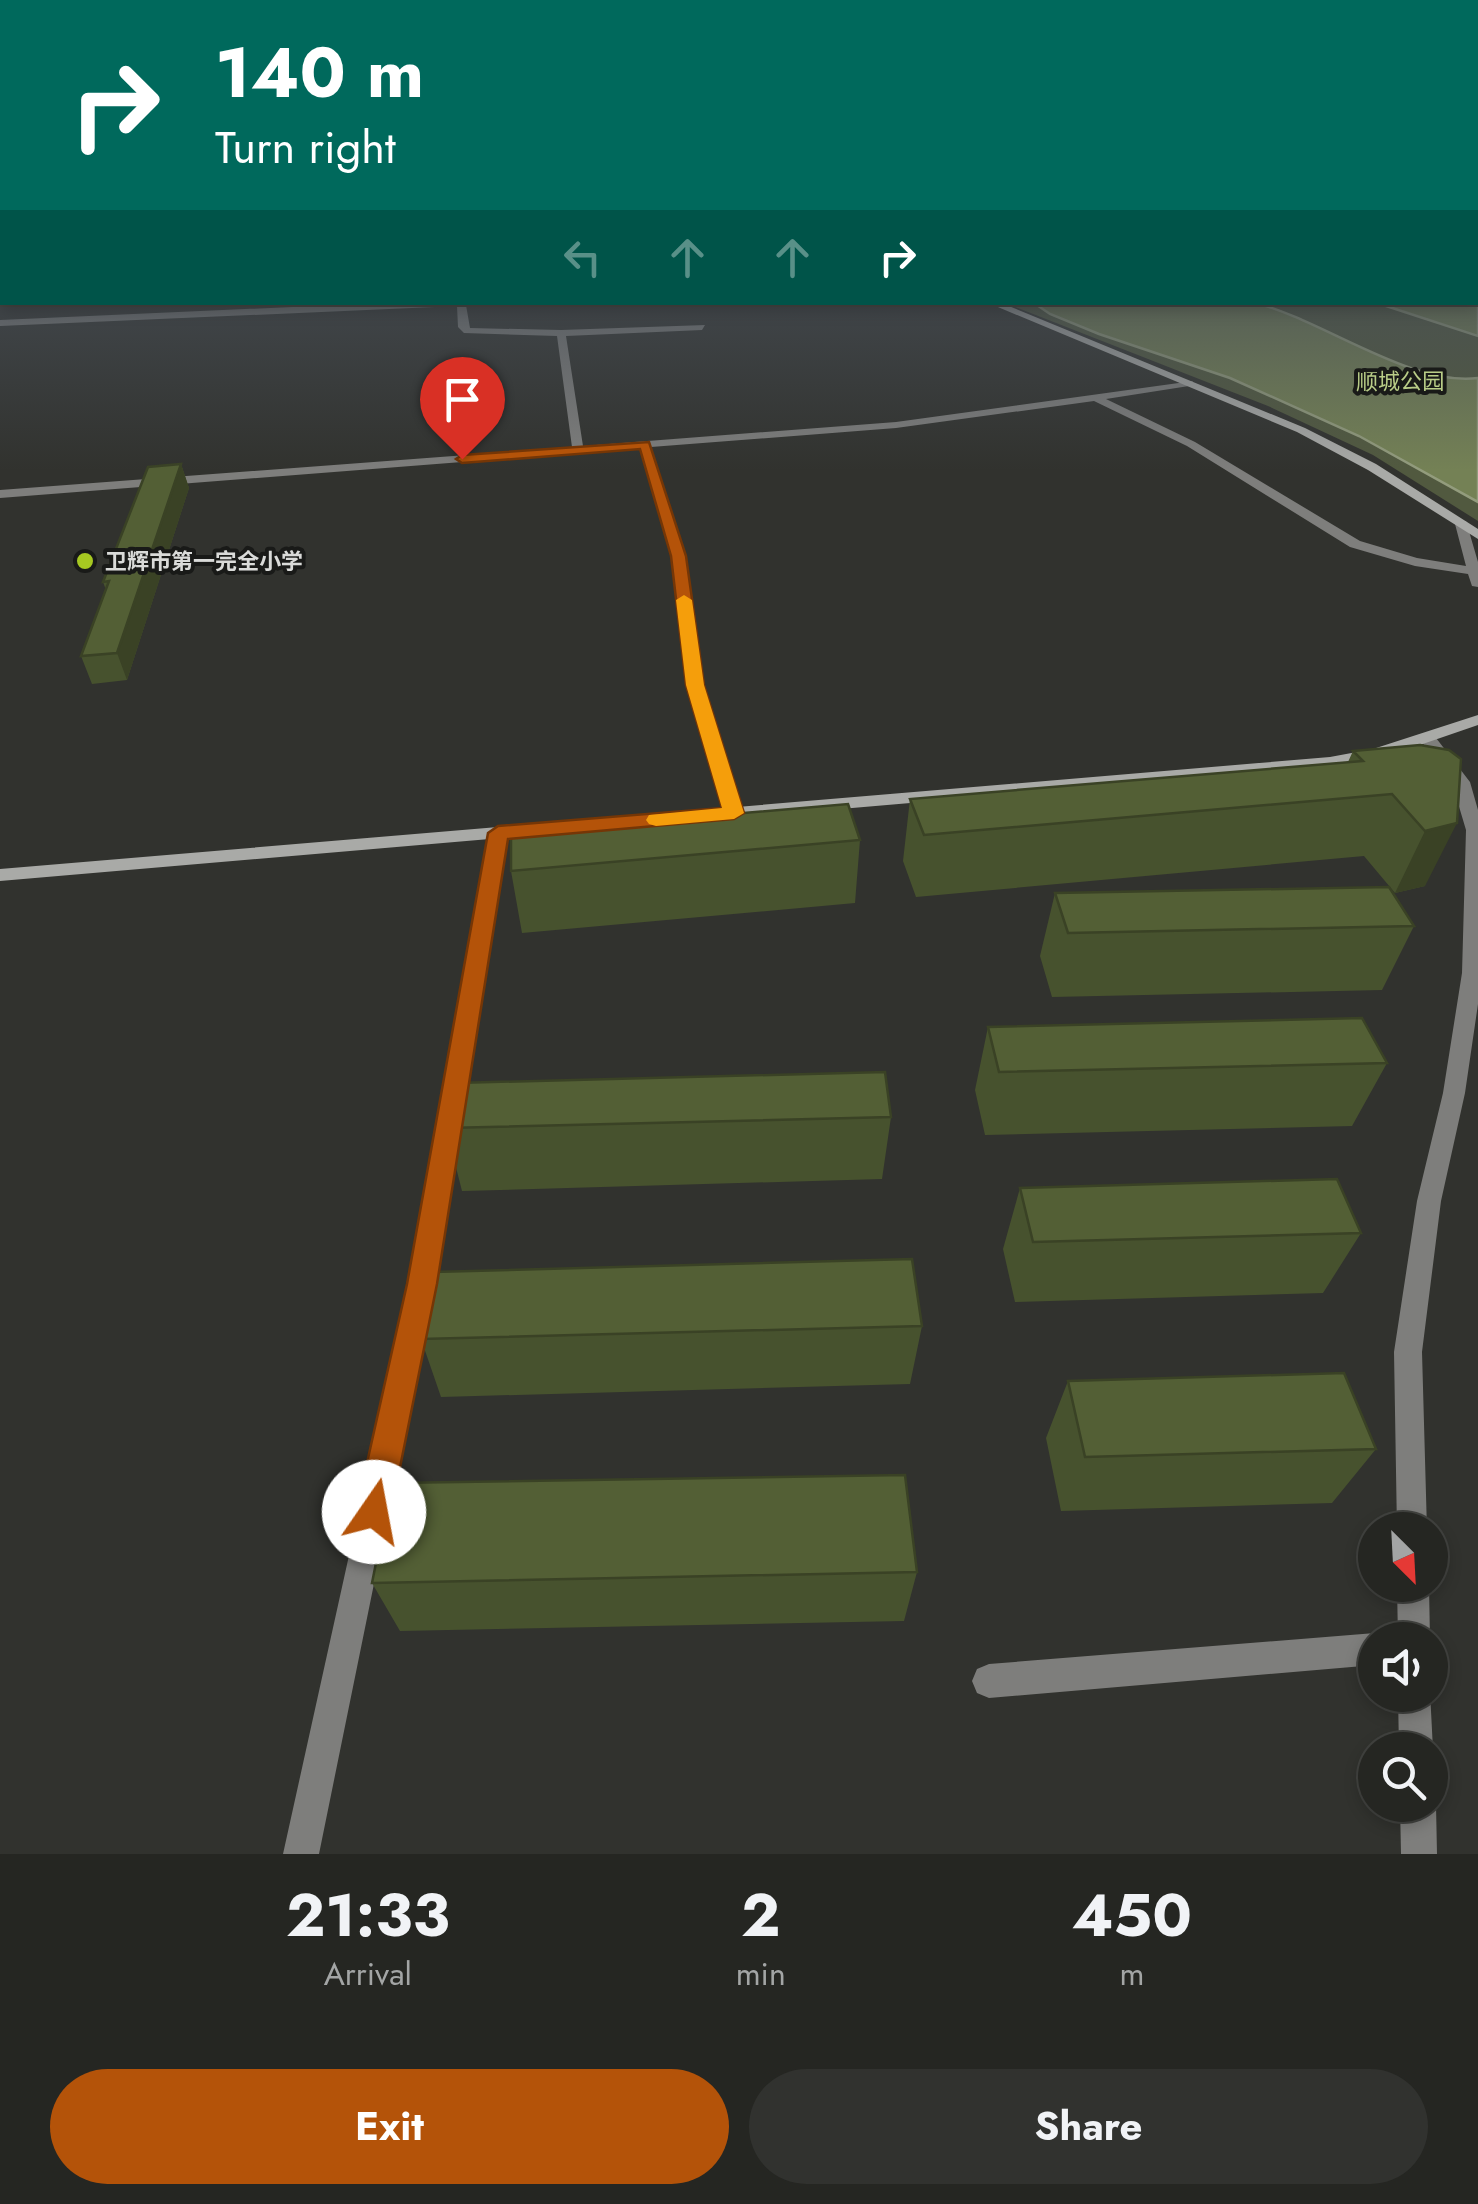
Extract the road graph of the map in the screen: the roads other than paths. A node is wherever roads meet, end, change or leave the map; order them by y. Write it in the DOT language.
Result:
graph roads {
  1 [pos="412,305"];
  2 [pos="461,305"];
  3 [pos="997,305"];
  4 [pos="0,322"];
  5 [pos="702,327"];
  6 [pos="561,333"];
  7 [pos="1189,383"];
  8 [pos="1097,399"];
  9 [pos="645,445"];
  10 [pos="578,450"];
  11 [pos="0,494"];
  12 [pos="1461,524"];
  13 [pos="1478,535"];
  14 [pos="1476,576"];
  15 [pos="1478,720"];
  16 [pos="1426,738"];
  17 [pos="734,813"];
  18 [pos="498,833"];
  19 [pos="0,875"];
  20 [pos="1412,1512"];
  21 [pos="1358,1650"];
  22 [pos="989,1681"];
  23 [pos="1418,1822"];
  24 [pos="301,1854"];
  25 [pos="1418,1854"];
  1 -- 4 [label="street"];
  2 -- 6 [label="street"];
  3 -- 7 [label="street"];
  5 -- 6 [label="street"];
  6 -- 10 [label="street"];
  7 -- 8 [label="street"];
  7 -- 12 [label="street"];
  8 -- 9 [label="street"];
  8 -- 14 [label="street"];
  9 -- 10 [label="street"];
  9 -- 17 [label="street"];
  10 -- 11 [label="street"];
  12 -- 13 [label="street"];
  12 -- 14 [label="street"];
  15 -- 16 [label="street"];
  16 -- 17 [label="street"];
  16 -- 20 [label="street"];
  17 -- 18 [label="street"];
  18 -- 19 [label="street"];
  18 -- 24 [label="street"];
  21 -- 22 [label="street"];
  23 -- 25 [label="street"];
}
